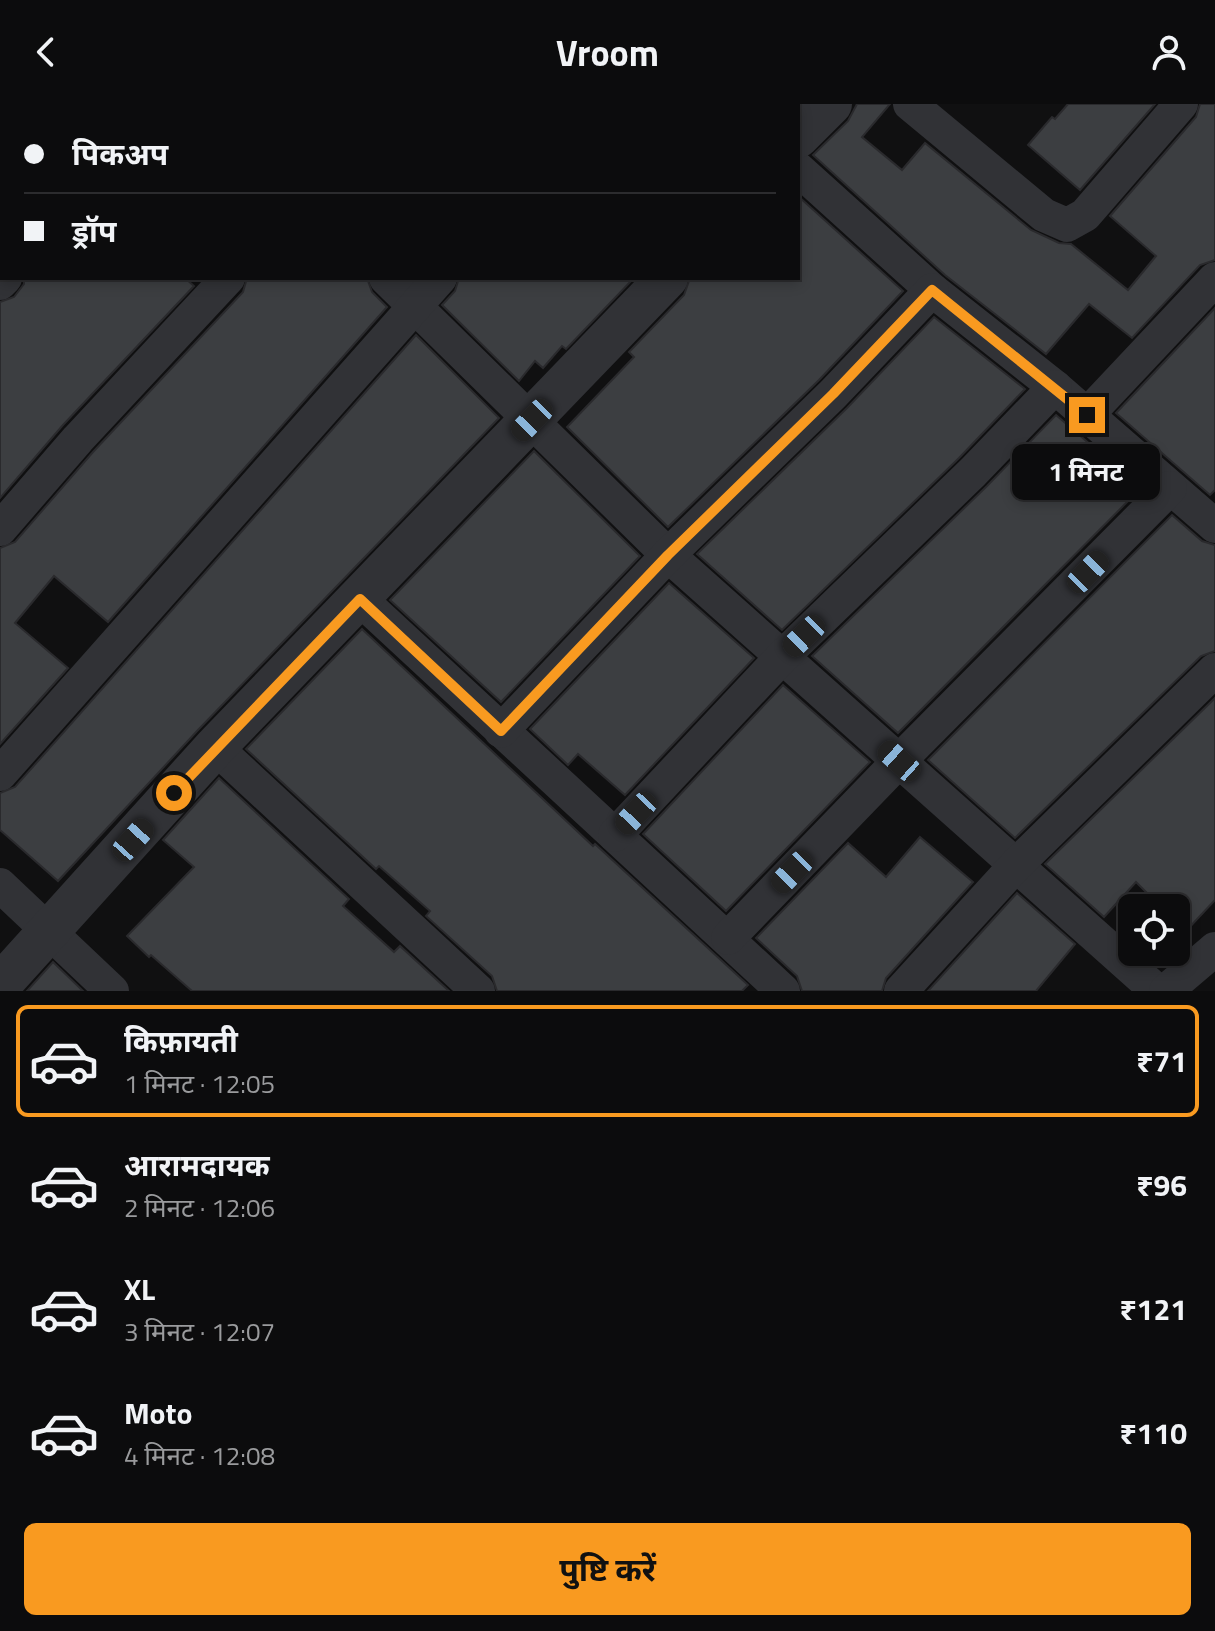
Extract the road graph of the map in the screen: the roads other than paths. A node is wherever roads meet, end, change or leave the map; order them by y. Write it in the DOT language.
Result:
graph roads {
  1 [pos="831,104"];
  2 [pos="910,104"];
  3 [pos="1181,104"];
  4 [pos="800,135"];
  5 [pos="800,171"];
  6 [pos="1215,279"];
  7 [pos="226,280"];
  8 [pos="388,280"];
  9 [pos="438,280"];
  10 [pos="665,280"];
  11 [pos="932,290"];
  12 [pos="414,306"];
  13 [pos="1055,387"];
  14 [pos="1087,415"];
  15 [pos="532,420"];
  16 [pos="1170,488"];
  17 [pos="1215,525"];
  18 [pos="0,529"];
  19 [pos="668,555"];
  20 [pos="360,599"];
  21 [pos="782,657"];
  22 [pos="1215,670"];
  23 [pos="501,731"];
  24 [pos="215,747"];
  25 [pos="899,761"];
  26 [pos="0,774"];
  27 [pos="615,835"];
  28 [pos="1016,865"];
  29 [pos="0,885"];
  30 [pos="50,932"];
  31 [pos="728,938"];
  32 [pos="1215,949"];
  33 [pos="0,985"];
  34 [pos="112,991"];
  35 [pos="478,991"];
  36 [pos="783,991"];
  37 [pos="901,991"];
  38 [pos="1157,991"];
  39 [pos="1166,991"];
  1 -- 4 [label="street"];
  2 -- 3 [label="street"];
  5 -- 11 [label="street"];
  6 -- 14 [label="street"];
  7 -- 18 [label="street"];
  8 -- 12 [label="street"];
  9 -- 12 [label="street"];
  10 -- 15 [label="street"];
  11 -- 13 [label="street"];
  11 -- 19 [label="street"];
  12 -- 15 [label="street"];
  12 -- 26 [label="street"];
  13 -- 14 [label="street"];
  13 -- 21 [label="street"];
  14 -- 16 [label="street"];
  15 -- 19 [label="street"];
  15 -- 20 [label="street"];
  16 -- 17 [label="street"];
  16 -- 25 [label="street"];
  19 -- 21 [label="street"];
  19 -- 23 [label="street"];
  20 -- 23 [label="street"];
  20 -- 24 [label="street"];
  21 -- 25 [label="street"];
  21 -- 27 [label="street"];
  22 -- 28 [label="street"];
  23 -- 27 [label="street"];
  24 -- 30 [label="street"];
  24 -- 35 [label="street"];
  25 -- 28 [label="street"];
  25 -- 31 [label="street"];
  27 -- 31 [label="street"];
  28 -- 37 [label="street"];
  28 -- 38 [label="street"];
  29 -- 30 [label="street"];
  30 -- 33 [label="street"];
  30 -- 34 [label="street"];
  31 -- 36 [label="street"];
  32 -- 39 [label="street"];
}
